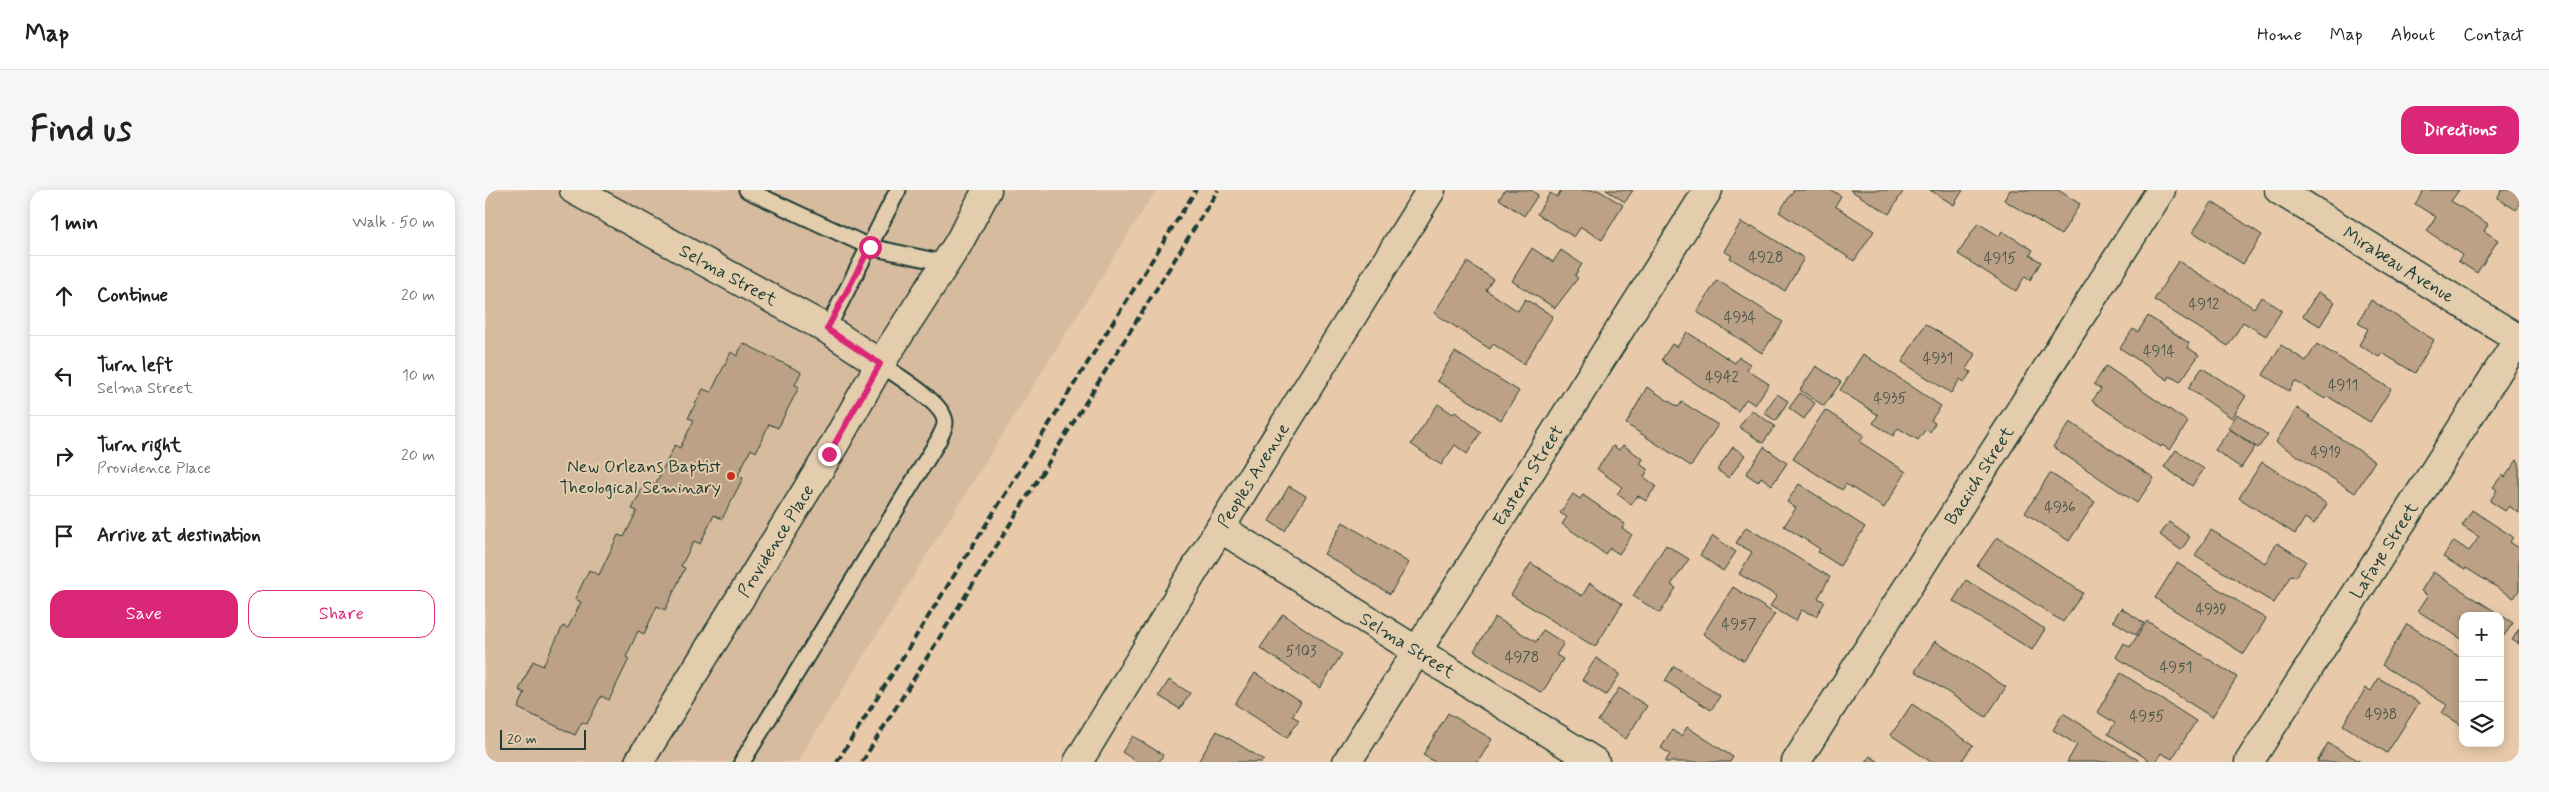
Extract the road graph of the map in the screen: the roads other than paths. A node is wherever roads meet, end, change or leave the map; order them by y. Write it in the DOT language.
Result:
graph roads {
  1 [pos="574,190"];
  2 [pos="747,190"];
  3 [pos="898,190"];
  4 [pos="987,190"];
  5 [pos="1431,190"];
  6 [pos="1708,190"];
  7 [pos="2161,190"];
  8 [pos="2279,190"];
  9 [pos="870,247"];
  10 [pos="945,264"];
  11 [pos="827,329"];
  12 [pos="2519,339"];
  13 [pos="880,364"];
  14 [pos="1221,528"];
  15 [pos="1418,650"];
  16 [pos="639,762"];
  17 [pos="741,762"];
  18 [pos="1078,762"];
  19 [pos="1347,762"];
  20 [pos="1595,762"];
  21 [pos="1797,762"];
  22 [pos="2249,762"];
  1 -- 11 [label="street, Selma Street"];
  2 -- 9 [label="lane"];
  3 -- 9 [label="lane"];
  4 -- 10 [label="street, Providence Place"];
  5 -- 14 [label="street, Peoples Avenue"];
  6 -- 15 [label="street, Eastern Street"];
  7 -- 21 [label="street, Baccich Street"];
  8 -- 12 [label="street, Mirabeau Avenue"];
  9 -- 10 [label="lane"];
  9 -- 11 [label="lane"];
  10 -- 13 [label="street, Providence Place"];
  11 -- 13 [label="street, Selma Street"];
  12 -- 22 [label="street, Lafaye Street"];
  13 -- 16 [label="street, Providence Place"];
  13 -- 17 [label="lane"];
  14 -- 15 [label="street, Selma Street"];
  14 -- 18 [label="street, Peoples Avenue"];
  15 -- 19 [label="street, Eastern Street"];
  15 -- 20 [label="street, Selma Street"];
}
